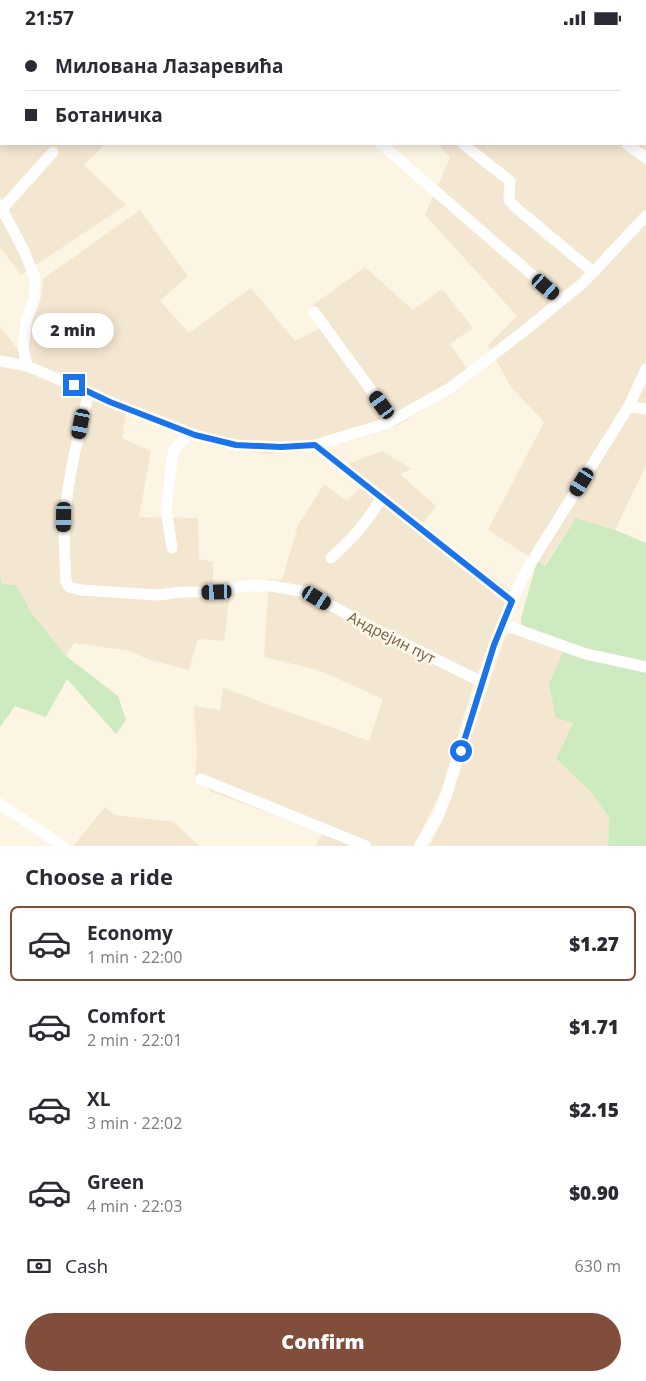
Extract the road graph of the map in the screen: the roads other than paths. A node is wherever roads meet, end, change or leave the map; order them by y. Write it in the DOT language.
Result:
graph roads {
  1 [pos="382,145"];
  2 [pos="464,145"];
  3 [pos="628,145"];
  4 [pos="53,152"];
  5 [pos="646,158"];
  6 [pos="1,207"];
  7 [pos="646,216"];
  8 [pos="593,272"];
  9 [pos="561,300"];
  10 [pos="314,312"];
  11 [pos="0,361"];
  12 [pos="27,367"];
  13 [pos="646,369"];
  14 [pos="89,392"];
  15 [pos="629,406"];
  16 [pos="646,409"];
  17 [pos="393,420"];
  18 [pos="190,433"];
  19 [pos="315,445"];
  20 [pos="381,498"];
  21 [pos="172,547"];
  22 [pos="331,559"];
  23 [pos="512,601"];
  24 [pos="502,624"];
  25 [pos="646,667"];
  26 [pos="482,682"];
  27 [pos="201,779"];
  28 [pos="0,805"];
  29 [pos="63,846"];
  30 [pos="366,846"];
  31 [pos="420,846"];
  1 -- 9 [label="street"];
  2 -- 8 [label="street"];
  3 -- 5 [label="street"];
  4 -- 6 [label="street"];
  6 -- 12 [label="street"];
  7 -- 8 [label="street"];
  8 -- 9 [label="street"];
  9 -- 17 [label="street"];
  10 -- 17 [label="street"];
  11 -- 12 [label="street"];
  12 -- 14 [label="street"];
  13 -- 15 [label="street"];
  14 -- 18 [label="street"];
  14 -- 26 [label="street, Андрејин пут"];
  15 -- 16 [label="street"];
  15 -- 23 [label="street"];
  17 -- 19 [label="street"];
  18 -- 19 [label="street"];
  18 -- 21 [label="street"];
  19 -- 20 [label="street"];
  20 -- 22 [label="street"];
  20 -- 23 [label="street"];
  23 -- 24 [label="street"];
  24 -- 25 [label="street"];
  24 -- 26 [label="street"];
  26 -- 31 [label="street"];
  27 -- 30 [label="street"];
  28 -- 29 [label="street"];
}
